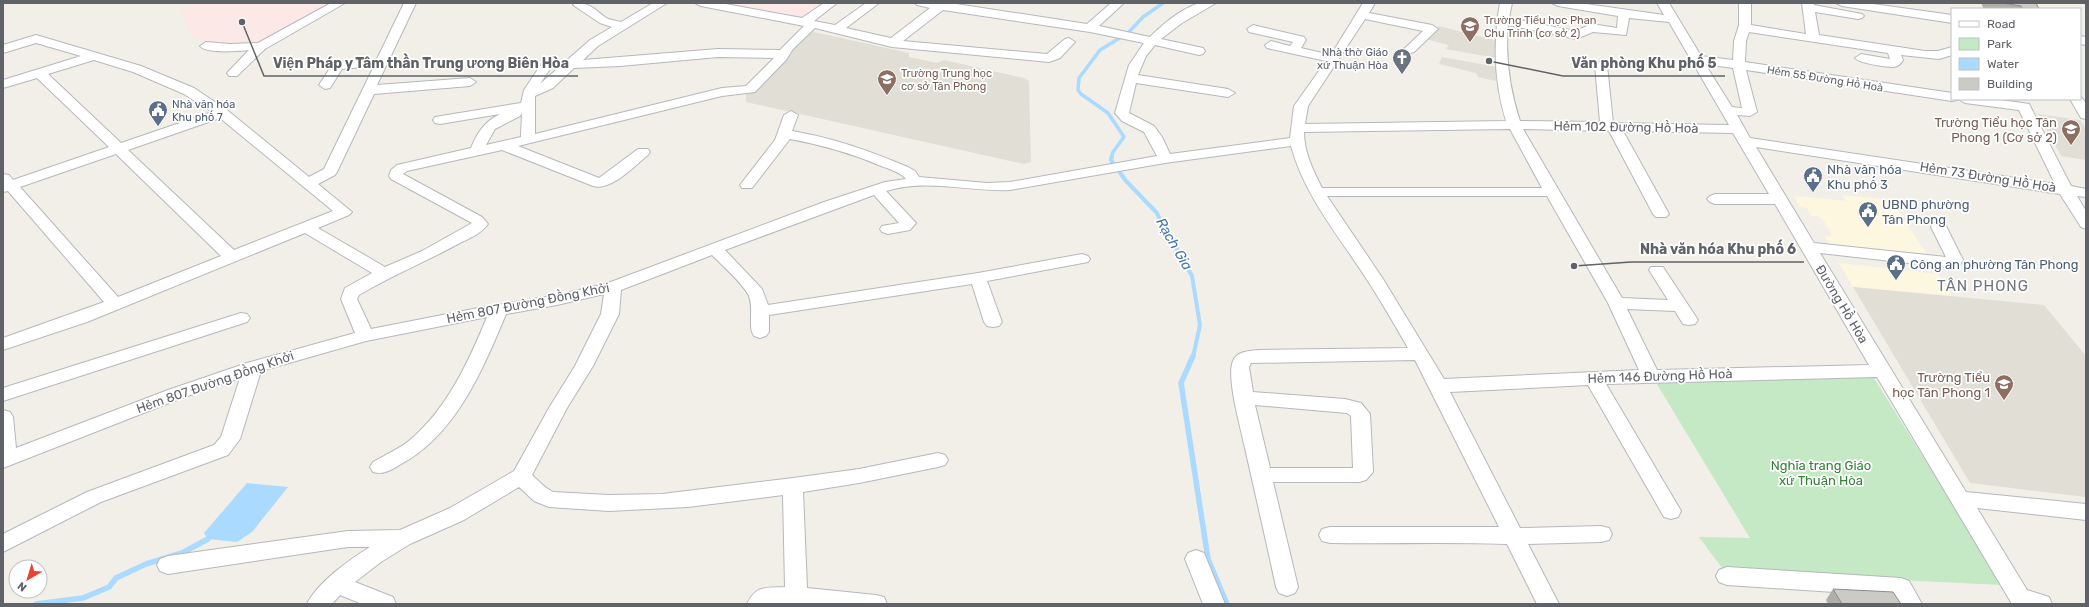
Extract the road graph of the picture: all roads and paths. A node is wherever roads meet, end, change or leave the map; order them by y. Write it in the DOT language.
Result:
graph roads {
  1 [pos="339,3"];
  2 [pos="410,3"];
  3 [pos="661,3"];
  4 [pos="701,3"];
  5 [pos="832,3"];
  6 [pos="873,3"];
  7 [pos="921,3"];
  8 [pos="1118,3"];
  9 [pos="1210,3"];
  10 [pos="1506,3"];
  11 [pos="1558,3"];
  12 [pos="1663,3"];
  13 [pos="1745,3"];
  14 [pos="1842,3"];
  15 [pos="579,5"];
  16 [pos="942,5"];
  17 [pos="1808,6"];
  18 [pos="1366,9"];
  19 [pos="1885,10"];
  20 [pos="1624,14"];
  21 [pos="1672,19"];
  22 [pos="1951,19"];
  23 [pos="1502,20"];
  24 [pos="808,23"];
  25 [pos="621,26"];
  26 [pos="1090,28"];
  27 [pos="1744,28"];
  28 [pos="1253,29"];
  29 [pos="836,30"];
  30 [pos="1813,38"];
  31 [pos="1069,42"];
  32 [pos="1154,42"];
  33 [pos="892,43"];
  34 [pos="1270,45"];
  35 [pos="206,46"];
  36 [pos="261,46"];
  37 [pos="3,49"];
  38 [pos="1410,49"];
  39 [pos="1293,50"];
  40 [pos="1893,50"];
  41 [pos="1199,51"];
  42 [pos="1951,51"];
  43 [pos="783,54"];
  44 [pos="95,56"];
  45 [pos="1861,58"];
  46 [pos="1334,59"];
  47 [pos="1698,59"];
  48 [pos="382,62"];
  49 [pos="570,64"];
  50 [pos="1601,65"];
  51 [pos="1740,66"];
  52 [pos="544,69"];
  53 [pos="39,73"];
  54 [pos="232,73"];
  55 [pos="1131,78"];
  56 [pos="470,82"];
  57 [pos="3,84"];
  58 [pos="325,84"];
  59 [pos="369,90"];
  60 [pos="1228,93"];
  61 [pos="1951,97"];
  62 [pos="1972,100"];
  63 [pos="2078,100"];
  64 [pos="528,102"];
  65 [pos="1727,111"];
  66 [pos="222,113"];
  67 [pos="2086,114"];
  68 [pos="791,115"];
  69 [pos="440,120"];
  70 [pos="1514,125"];
  71 [pos="1610,127"];
  72 [pos="785,134"];
  73 [pos="1297,134"];
  74 [pos="1741,135"];
  75 [pos="528,140"];
  76 [pos="503,145"];
  77 [pos="118,148"];
  78 [pos="477,151"];
  79 [pos="643,152"];
  80 [pos="1165,159"];
  81 [pos="915,182"];
  82 [pos="6,183"];
  83 [pos="308,183"];
  84 [pos="747,185"];
  85 [pos="2066,189"];
  86 [pos="877,190"];
  87 [pos="1317,192"];
  88 [pos="1552,192"];
  89 [pos="2086,193"];
  90 [pos="1715,199"];
  91 [pos="1780,199"];
  92 [pos="1661,214"];
  93 [pos="2086,224"];
  94 [pos="306,227"];
  95 [pos="1940,227"];
  96 [pos="888,229"];
  97 [pos="1808,247"];
  98 [pos="715,248"];
  99 [pos="232,257"];
  100 [pos="1082,259"];
  101 [pos="1657,270"];
  102 [pos="384,274"];
  103 [pos="978,278"];
  104 [pos="613,287"];
  105 [pos="1616,303"];
  106 [pos="115,304"];
  107 [pos="1679,306"];
  108 [pos="499,310"];
  109 [pos="762,312"];
  110 [pos="241,318"];
  111 [pos="1689,320"];
  112 [pos="993,322"];
  113 [pos="760,332"];
  114 [pos="365,336"];
  115 [pos="3,344"];
  116 [pos="1420,354"];
  117 [pos="253,368"];
  118 [pos="1882,371"];
  119 [pos="1651,376"];
  120 [pos="1594,378"];
  121 [pos="1437,386"];
  122 [pos="3,395"];
  123 [pos="1244,398"];
  124 [pos="3,417"];
  125 [pos="5,460"];
  126 [pos="938,460"];
  127 [pos="380,467"];
  128 [pos="1260,475"];
  129 [pos="522,476"];
  130 [pos="793,486"];
  131 [pos="1960,499"];
  132 [pos="1671,511"];
  133 [pos="2086,512"];
  134 [pos="1330,534"];
  135 [pos="1600,534"];
  136 [pos="1513,536"];
  137 [pos="402,538"];
  138 [pos="3,544"];
  139 [pos="1196,559"];
  140 [pos="168,565"];
  141 [pos="1727,576"];
  142 [pos="337,584"];
  143 [pos="1287,587"];
  144 [pos="796,596"];
  145 [pos="2022,600"];
  146 [pos="318,604"];
  147 [pos="385,604"];
  148 [pos="758,604"];
  149 [pos="876,604"];
  150 [pos="1214,604"];
  151 [pos="1548,604"];
  152 [pos="1911,604"];
  153 [pos="2041,604"];
  1 -- 36 [label="street"];
  2 -- 48 [label="street"];
  3 -- 25 [label="street"];
  4 -- 24 [label="street"];
  5 -- 24 [label="street"];
  6 -- 29 [label="street"];
  7 -- 16 [label="street"];
  8 -- 26 [label="street"];
  9 -- 32 [label="street"];
  10 -- 23 [label="street"];
  11 -- 20 [label="street"];
  12 -- 21 [label="street, Đường Hồ Hòa"];
  13 -- 27 [label="street"];
  14 -- 19 [label="street"];
  15 -- 25 [label="street"];
  16 -- 26 [label="street"];
  16 -- 33 [label="street"];
  17 -- 19 [label="street"];
  17 -- 30 [label="street"];
  18 -- 38 [label="street"];
  18 -- 46 [label="street"];
  19 -- 22 [label="street"];
  20 -- 21 [label="street"];
  20 -- 23 [label="street"];
  21 -- 47 [label="street, Đường Hồ Hòa"];
  23 -- 70 [label="street"];
  24 -- 29 [label="street"];
  24 -- 43 [label="street"];
  25 -- 49 [label="street"];
  26 -- 32 [label="street"];
  27 -- 30 [label="street"];
  27 -- 51 [label="street"];
  28 -- 39 [label="street"];
  29 -- 33 [label="street"];
  30 -- 40 [label="street"];
  31 -- 33 [label="street"];
  32 -- 41 [label="street"];
  32 -- 55 [label="street"];
  34 -- 39 [label="street"];
  35 -- 36 [label="street"];
  36 -- 54 [label="street"];
  37 -- 44 [label="street"];
  39 -- 46 [label="street"];
  40 -- 42 [label="street"];
  40 -- 45 [label="street"];
  43 -- 49 [label="street"];
  43 -- 75 [label="street"];
  44 -- 53 [label="street"];
  44 -- 66 [label="street"];
  46 -- 73 [label="street"];
  47 -- 51 [label="street, Hẻm 55 Đường Hồ Hoà"];
  47 -- 65 [label="street, Đường Hồ Hòa"];
  48 -- 58 [label="street"];
  48 -- 59 [label="street"];
  49 -- 64 [label="street"];
  50 -- 71 [label="street"];
  51 -- 61 [label="street, Hẻm 55 Đường Hồ Hoà"];
  51 -- 65 [label="street"];
  52 -- 64 [label="street"];
  53 -- 57 [label="street"];
  53 -- 77 [label="street"];
  55 -- 60 [label="street"];
  55 -- 80 [label="street"];
  56 -- 59 [label="street"];
  59 -- 83 [label="street"];
  62 -- 85 [label="street"];
  63 -- 67 [label="street"];
  64 -- 69 [label="street"];
  64 -- 75 [label="street"];
  64 -- 78 [label="street"];
  65 -- 74 [label="street, Đường Hồ Hòa"];
  66 -- 77 [label="street"];
  66 -- 83 [label="street"];
  68 -- 72 [label="street"];
  70 -- 71 [label="street, Hẻm 102 Đường Hồ Hoà"];
  70 -- 73 [label="street, Hẻm 102 Đường Hồ Hoà"];
  70 -- 88 [label="street"];
  71 -- 74 [label="street, Hẻm 102 Đường Hồ Hoà"];
  71 -- 92 [label="street"];
  72 -- 81 [label="street"];
  72 -- 84 [label="street"];
  73 -- 80 [label="street"];
  73 -- 87 [label="street"];
  74 -- 85 [label="street, Hẻm 73 Đường Hồ Hoà"];
  74 -- 91 [label="street, Đường Hồ Hòa"];
  75 -- 76 [label="street"];
  76 -- 78 [label="street"];
  76 -- 79 [label="street"];
  77 -- 82 [label="street"];
  77 -- 99 [label="street"];
  78 -- 102 [label="street"];
  80 -- 81 [label="street, Hẻm 807 Đường Đồng Khởi"];
  81 -- 86 [label="street, Hẻm 807 Đường Đồng Khởi"];
  82 -- 106 [label="street"];
  83 -- 94 [label="street"];
  85 -- 89 [label="street, Hẻm 73 Đường Hồ Hoà"];
  85 -- 93 [label="street"];
  86 -- 96 [label="street"];
  86 -- 98 [label="street, Hẻm 807 Đường Đồng Khởi"];
  87 -- 88 [label="street"];
  87 -- 116 [label="street"];
  88 -- 105 [label="street"];
  90 -- 91 [label="street"];
  91 -- 97 [label="street, Đường Hồ Hòa"];
  94 -- 99 [label="street"];
  94 -- 102 [label="street"];
  95 -- 97 [label="street"];
  97 -- 118 [label="street, Đường Hồ Hòa"];
  98 -- 104 [label="street, Hẻm 807 Đường Đồng Khởi"];
  98 -- 109 [label="street"];
  99 -- 106 [label="street"];
  100 -- 103 [label="street"];
  101 -- 107 [label="street"];
  102 -- 114 [label="street"];
  103 -- 109 [label="street"];
  103 -- 112 [label="street"];
  104 -- 108 [label="street, Hẻm 807 Đường Đồng Khởi"];
  104 -- 129 [label="street"];
  105 -- 107 [label="street"];
  105 -- 119 [label="street"];
  106 -- 115 [label="street"];
  107 -- 111 [label="street"];
  108 -- 114 [label="street, Hẻm 807 Đường Đồng Khởi"];
  108 -- 127 [label="street"];
  109 -- 113 [label="street"];
  110 -- 122 [label="street"];
  114 -- 117 [label="street, Hẻm 807 Đường Đồng Khởi"];
  116 -- 121 [label="street"];
  116 -- 123 [label="street"];
  117 -- 125 [label="street, Hẻm 807 Đường Đồng Khởi"];
  117 -- 138 [label="street"];
  118 -- 119 [label="street, Hẻm 146 Đường Hồ Hoà"];
  118 -- 131 [label="street, Đường Hồ Hòa"];
  119 -- 120 [label="street, Hẻm 146 Đường Hồ Hoà"];
  120 -- 121 [label="street, Hẻm 146 Đường Hồ Hoà"];
  120 -- 132 [label="street"];
  121 -- 136 [label="street"];
  123 -- 128 [label="street"];
  123 -- 128 [label="street"];
  124 -- 125 [label="street"];
  126 -- 130 [label="street"];
  128 -- 143 [label="street"];
  129 -- 130 [label="street"];
  129 -- 137 [label="street"];
  130 -- 144 [label="street"];
  131 -- 133 [label="street"];
  131 -- 145 [label="street, Đường Hồ Hòa"];
  134 -- 136 [label="street"];
  135 -- 136 [label="street"];
  136 -- 151 [label="street"];
  137 -- 140 [label="street"];
  137 -- 142 [label="street"];
  139 -- 150 [label="street"];
  141 -- 152 [label="street"];
  142 -- 146 [label="street"];
  142 -- 147 [label="street"];
  144 -- 148 [label="street"];
  144 -- 149 [label="street"];
  145 -- 153 [label="street"];
}
